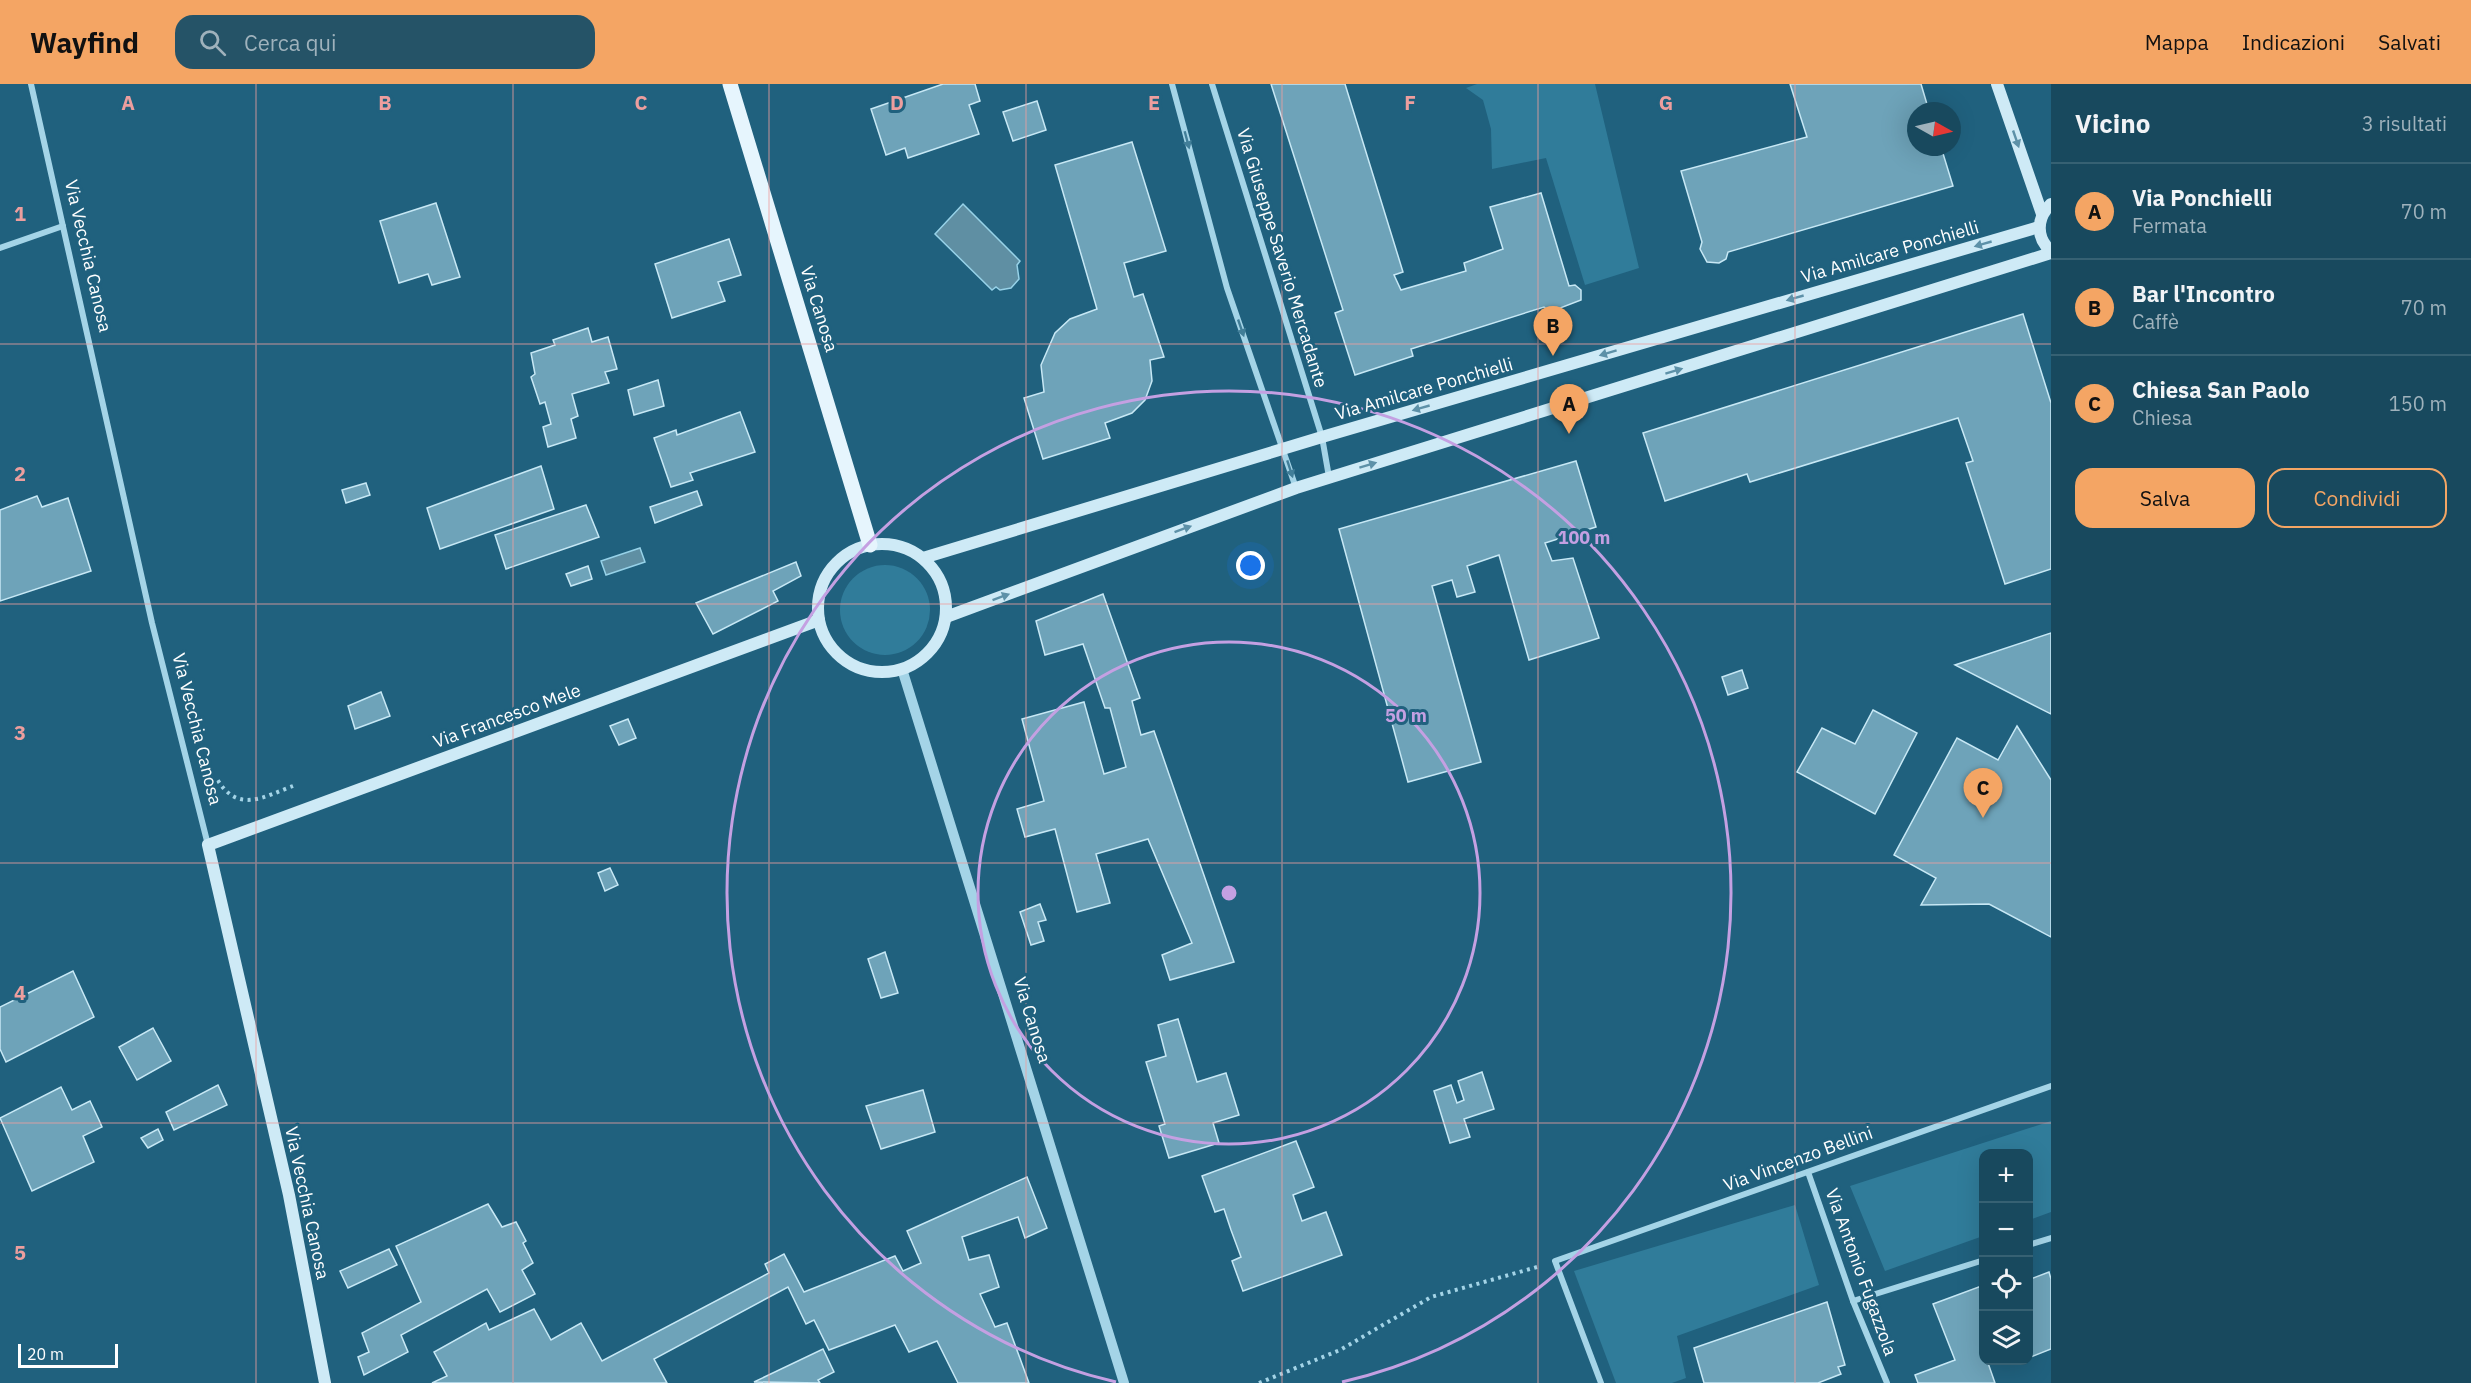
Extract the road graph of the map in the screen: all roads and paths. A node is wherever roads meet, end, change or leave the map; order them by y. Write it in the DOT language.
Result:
graph roads {
  1 [pos="31,84"];
  2 [pos="730,84"];
  3 [pos="1172,84"];
  4 [pos="1212,84"];
  5 [pos="1997,84"];
  6 [pos="2051,204"];
  7 [pos="2042,214"];
  8 [pos="63,226"];
  9 [pos="2039,227"];
  10 [pos="0,248"];
  11 [pos="2051,252"];
  12 [pos="1322,437"];
  13 [pos="1284,450"];
  14 [pos="1329,477"];
  15 [pos="1296,488"];
  16 [pos="870,545"];
  17 [pos="923,558"];
  18 [pos="946,617"];
  19 [pos="819,620"];
  20 [pos="902,669"];
  21 [pos="208,845"];
  22 [pos="2051,1086"];
  23 [pos="1808,1172"];
  24 [pos="2051,1238"];
  25 [pos="2033,1243"];
  26 [pos="1979,1261"];
  27 [pos="1555,1262"];
  28 [pos="1852,1301"];
  29 [pos="325,1383"];
  30 [pos="1124,1383"];
  31 [pos="1259,1383"];
  32 [pos="1601,1383"];
  33 [pos="1887,1383"];
  1 -- 8 [label="street, Via Vecchia Canosa"];
  2 -- 16 [label="main road, Via Canosa"];
  3 -- 13 [label="street, one-way"];
  4 -- 12 [label="street, Via Giuseppe Saverio Mercadante"];
  5 -- 7 [label="main road, one-way"];
  6 -- 7 [label="main road"];
  7 -- 9 [label="main road"];
  8 -- 10 [label="street"];
  8 -- 21 [label="street, Via Vecchia Canosa"];
  9 -- 11 [label="main road"];
  9 -- 12 [label="main road, Via Amilcare Ponchielli, one-way"];
  14 -- 11 [label="main road, one-way"];
  12 -- 13 [label="main road, Via Amilcare Ponchielli"];
  12 -- 14 [label="street, Via Giuseppe Saverio Mercadante"];
  13 -- 15 [label="street, one-way"];
  13 -- 17 [label="main road, Via Amilcare Ponchielli"];
  14 -- 15 [label="main road"];
  18 -- 15 [label="main road, one-way"];
  16 -- 17 [label="main road"];
  16 -- 19 [label="main road"];
  17 -- 18 [label="main road"];
  18 -- 20 [label="main road"];
  19 -- 20 [label="main road"];
  19 -- 21 [label="main road, Via Francesco Mele"];
  20 -- 30 [label="street, Via Canosa"];
  21 -- 29 [label="main road, Via Vecchia Canosa"];
  22 -- 23 [label="street, Via Vincenzo Bellini"];
  23 -- 27 [label="street, Via Vincenzo Bellini"];
  23 -- 28 [label="street, Via Antonio Fugazzola"];
  24 -- 25 [label="street"];
  26 -- 28 [label="street"];
  27 -- 31 [label="path"];
  27 -- 32 [label="street"];
  28 -- 33 [label="street, Via Antonio Fugazzola"];
}
